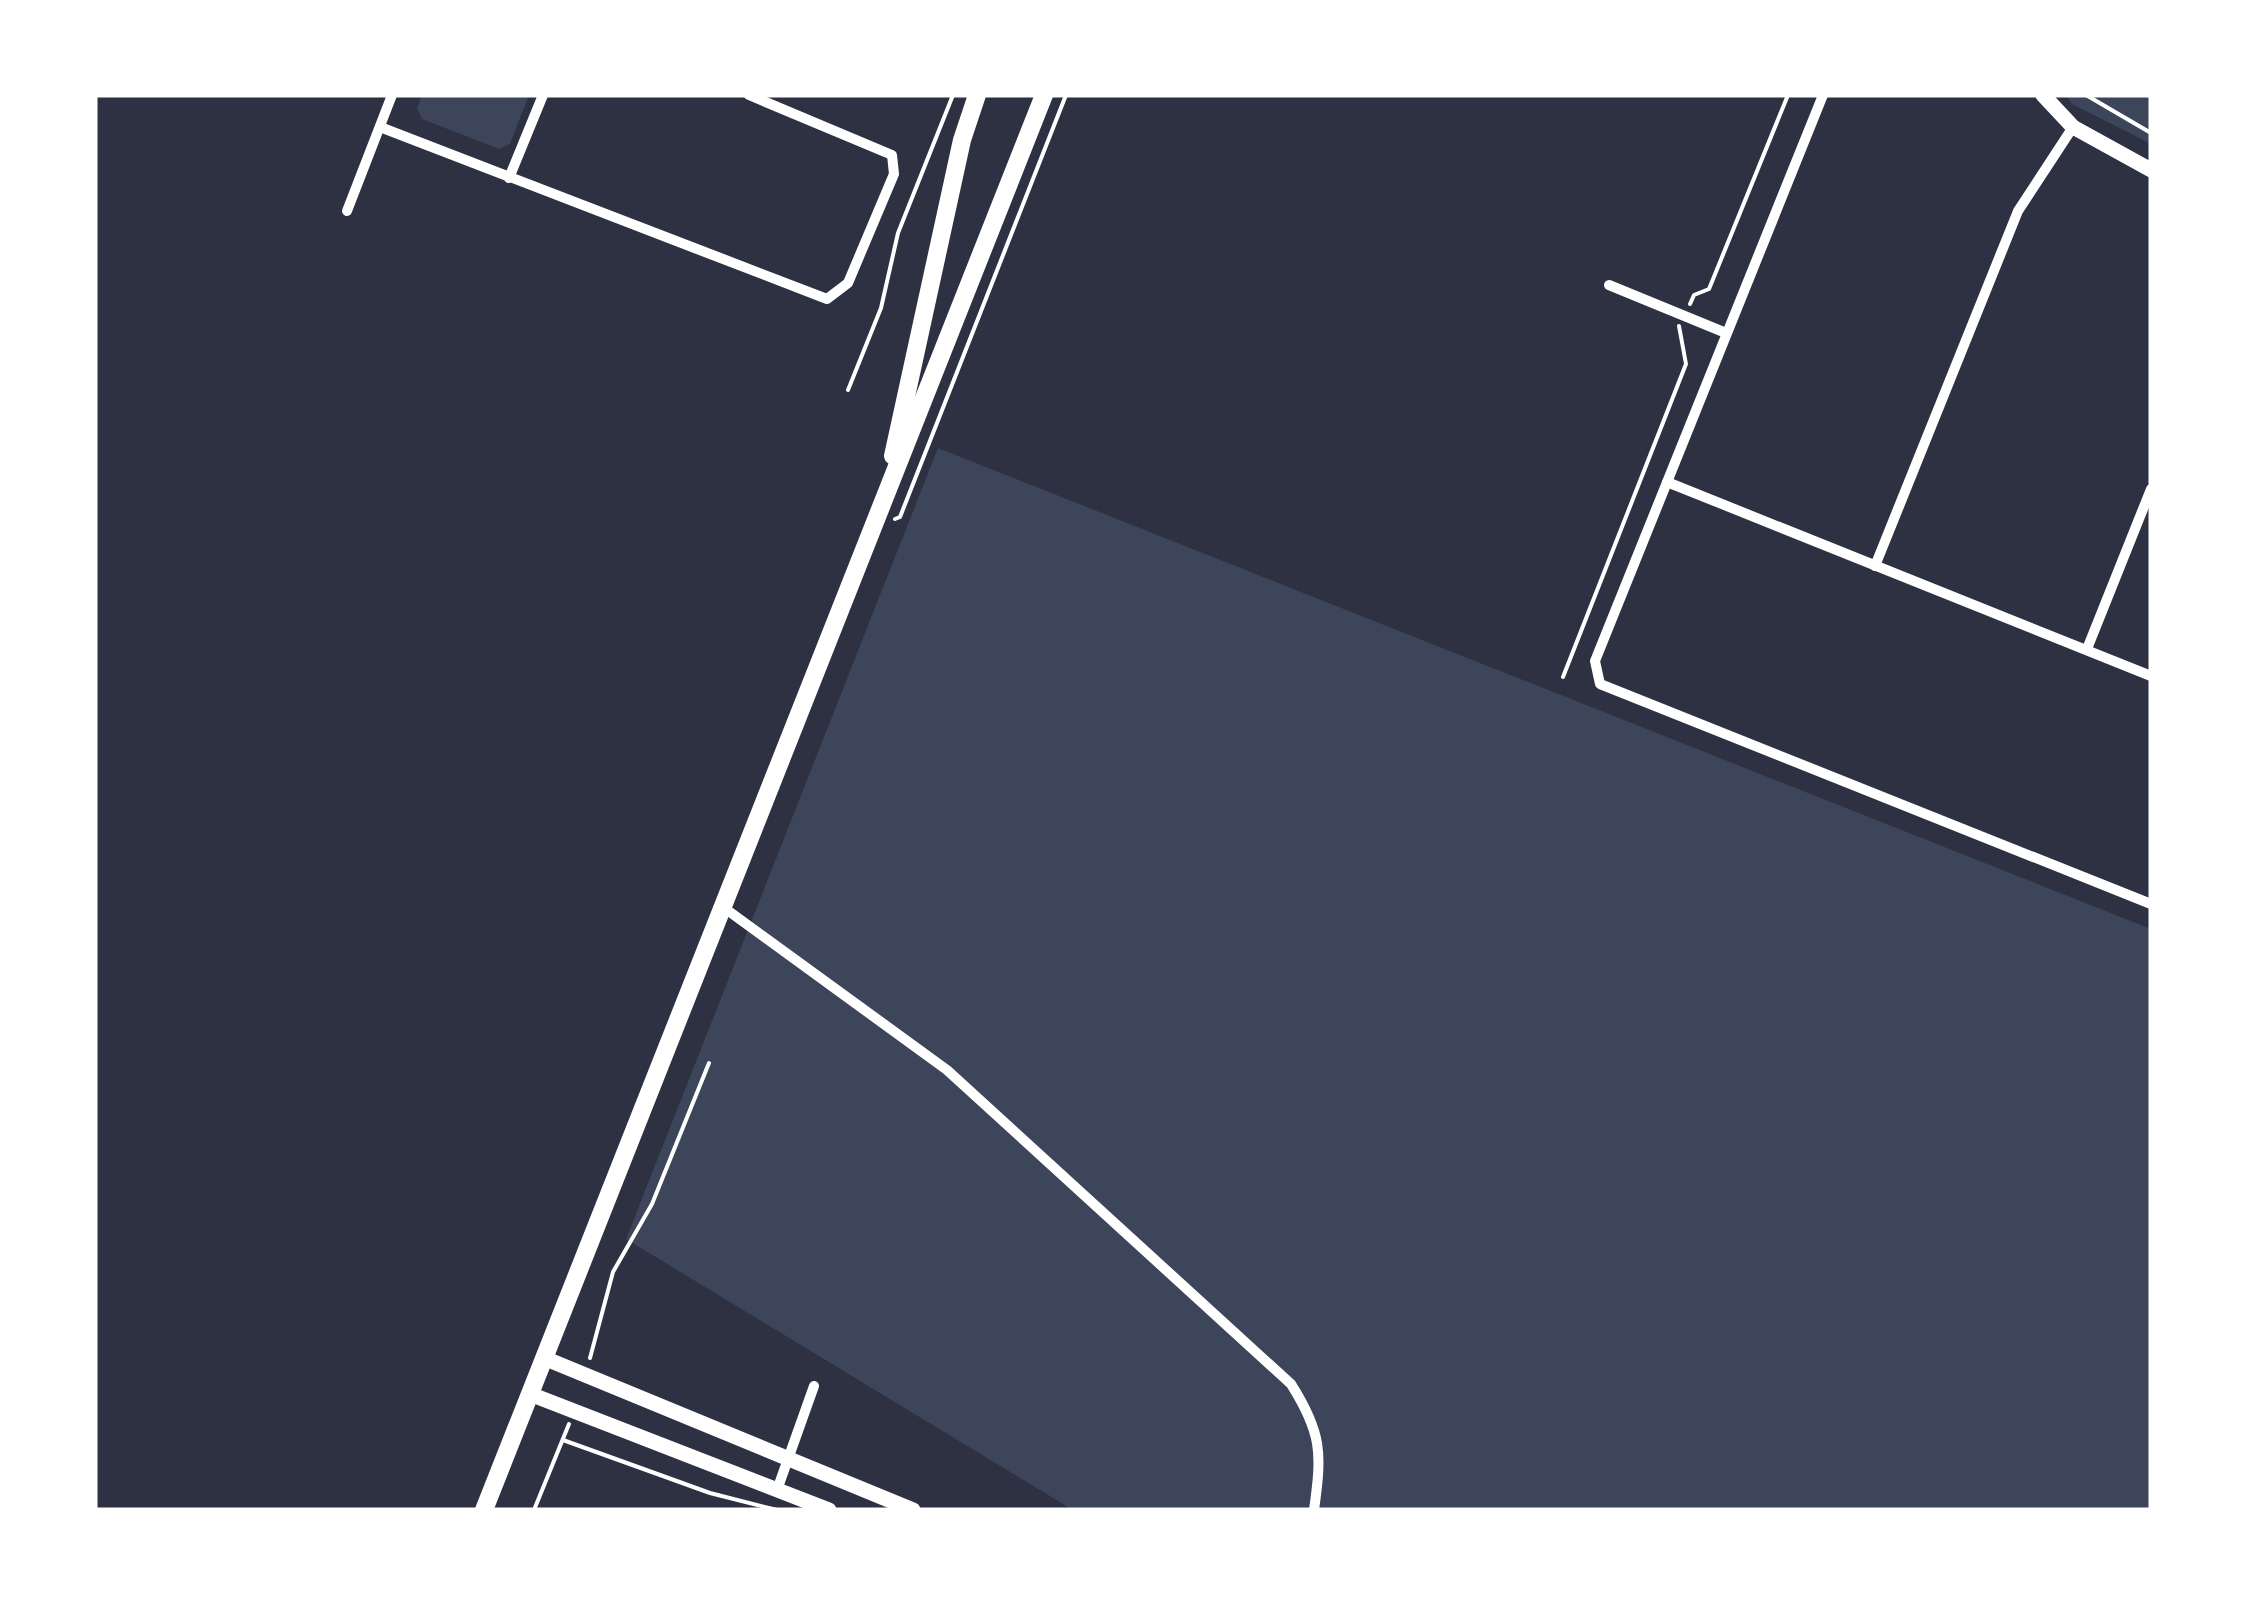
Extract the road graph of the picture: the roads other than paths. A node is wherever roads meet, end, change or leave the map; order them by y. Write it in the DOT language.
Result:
graph roads {
  1 [pos="392,95"];
  2 [pos="543,95"];
  3 [pos="749,95"];
  4 [pos="977,95"];
  5 [pos="1044,95"];
  6 [pos="1823,95"];
  7 [pos="2043,95"];
  8 [pos="2074,126"];
  9 [pos="380,127"];
  10 [pos="2151,170"];
  11 [pos="508,178"];
  12 [pos="348,212"];
  13 [pos="1609,285"];
  14 [pos="1726,333"];
  15 [pos="1667,482"];
  16 [pos="2151,489"];
  17 [pos="876,524"];
  18 [pos="1876,566"];
  19 [pos="2087,650"];
  20 [pos="2151,676"];
  21 [pos="2151,904"];
  22 [pos="723,907"];
  23 [pos="544,1358"];
  24 [pos="814,1386"];
  25 [pos="530,1394"];
  26 [pos="788,1459"];
  27 [pos="777,1490"];
  28 [pos="484,1510"];
  29 [pos="829,1510"];
  30 [pos="913,1510"];
  31 [pos="1314,1510"];
  1 -- 9 [label="street"];
  2 -- 11 [label="street"];
  3 -- 11 [label="street"];
  4 -- 17 [label="main road"];
  5 -- 17 [label="main road"];
  6 -- 14 [label="street"];
  7 -- 8 [label="street"];
  8 -- 10 [label="street"];
  8 -- 18 [label="street"];
  9 -- 11 [label="street"];
  9 -- 12 [label="street"];
  13 -- 14 [label="street"];
  14 -- 15 [label="street"];
  15 -- 18 [label="street"];
  15 -- 21 [label="street"];
  16 -- 19 [label="street"];
  17 -- 22 [label="main road"];
  18 -- 19 [label="street"];
  19 -- 20 [label="street"];
  22 -- 23 [label="main road"];
  22 -- 31 [label="street"];
  23 -- 25 [label="main road"];
  23 -- 26 [label="street"];
  24 -- 26 [label="street"];
  25 -- 27 [label="street"];
  25 -- 28 [label="main road"];
  26 -- 27 [label="street"];
  26 -- 30 [label="street"];
  27 -- 29 [label="street"];
}
